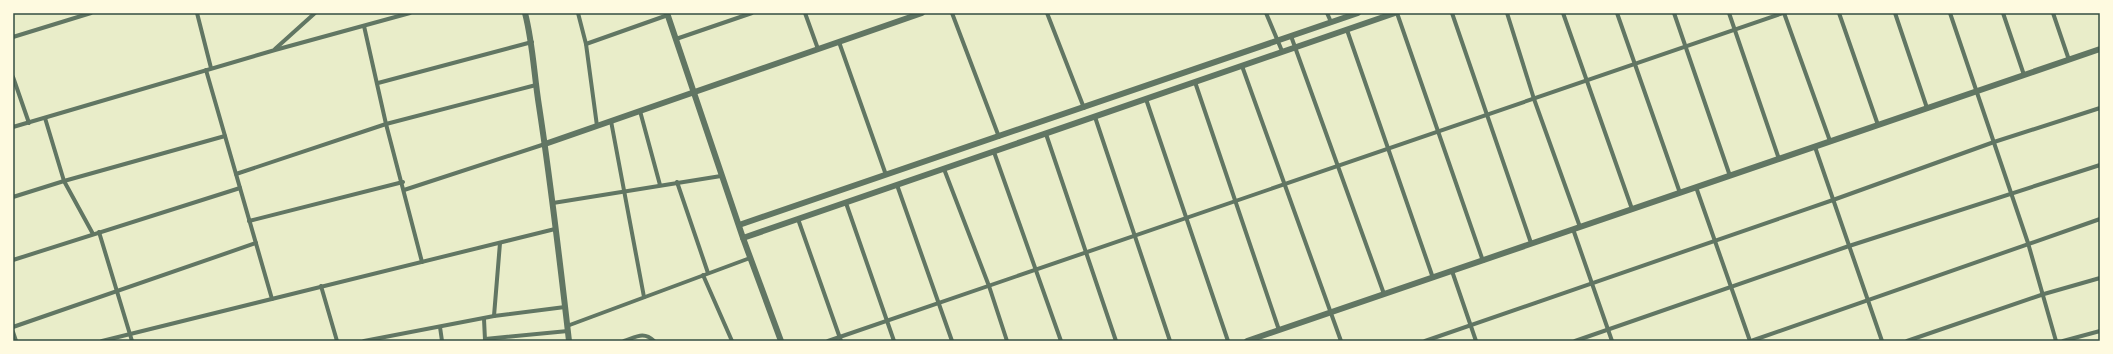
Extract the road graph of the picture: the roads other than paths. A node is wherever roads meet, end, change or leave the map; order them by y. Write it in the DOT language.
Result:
graph roads {
  1 [pos="90,13"];
  2 [pos="197,13"];
  3 [pos="315,13"];
  4 [pos="410,13"];
  5 [pos="525,13"];
  6 [pos="578,13"];
  7 [pos="752,13"];
  8 [pos="805,13"];
  9 [pos="922,13"];
  10 [pos="952,13"];
  11 [pos="1047,13"];
  12 [pos="1266,13"];
  13 [pos="1327,13"];
  14 [pos="1358,13"];
  15 [pos="1396,13"];
  16 [pos="1452,13"];
  17 [pos="1507,13"];
  18 [pos="1563,13"];
  19 [pos="1617,13"];
  20 [pos="1674,13"];
  21 [pos="1729,13"];
  22 [pos="1784,13"];
  23 [pos="1839,13"];
  24 [pos="1895,13"];
  25 [pos="1950,13"];
  26 [pos="2003,13"];
  27 [pos="2053,13"];
  28 [pos="668,14"];
  29 [pos="1331,22"];
  30 [pos="364,26"];
  31 [pos="1347,30"];
  32 [pos="1735,30"];
  33 [pos="1291,36"];
  34 [pos="13,37"];
  35 [pos="676,40"];
  36 [pos="1278,40"];
  37 [pos="532,42"];
  38 [pos="839,42"];
  39 [pos="586,44"];
  40 [pos="1296,47"];
  41 [pos="1685,47"];
  42 [pos="818,49"];
  43 [pos="2100,49"];
  44 [pos="275,50"];
  45 [pos="1282,52"];
  46 [pos="2069,60"];
  47 [pos="1215,63"];
  48 [pos="1635,64"];
  49 [pos="1242,66"];
  50 [pos="211,68"];
  51 [pos="206,70"];
  52 [pos="1219,74"];
  53 [pos="2024,74"];
  54 [pos="13,77"];
  55 [pos="1587,80"];
  56 [pos="1195,82"];
  57 [pos="378,83"];
  58 [pos="536,85"];
  59 [pos="1976,90"];
  60 [pos="693,92"];
  61 [pos="1534,98"];
  62 [pos="1146,99"];
  63 [pos="1084,108"];
  64 [pos="1927,108"];
  65 [pos="2100,108"];
  66 [pos="640,111"];
  67 [pos="1487,115"];
  68 [pos="1095,117"];
  69 [pos="45,118"];
  70 [pos="29,122"];
  71 [pos="611,122"];
  72 [pos="386,124"];
  73 [pos="1878,125"];
  74 [pos="597,126"];
  75 [pos="13,127"];
  76 [pos="1438,132"];
  77 [pos="1046,134"];
  78 [pos="225,136"];
  79 [pos="999,137"];
  80 [pos="1830,141"];
  81 [pos="1994,142"];
  82 [pos="545,144"];
  83 [pos="1815,147"];
  84 [pos="1388,149"];
  85 [pos="994,152"];
  86 [pos="1779,159"];
  87 [pos="2100,165"];
  88 [pos="1338,166"];
  89 [pos="944,169"];
  90 [pos="236,174"];
  91 [pos="886,175"];
  92 [pos="721,176"];
  93 [pos="1730,176"];
  94 [pos="64,181"];
  95 [pos="403,182"];
  96 [pos="677,182"];
  97 [pos="1285,184"];
  98 [pos="660,185"];
  99 [pos="897,185"];
  100 [pos="1696,187"];
  101 [pos="240,188"];
  102 [pos="404,190"];
  103 [pos="624,191"];
  104 [pos="1680,193"];
  105 [pos="2011,193"];
  106 [pos="13,197"];
  107 [pos="1833,200"];
  108 [pos="1234,202"];
  109 [pos="552,203"];
  110 [pos="846,203"];
  111 [pos="1632,209"];
  112 [pos="1186,218"];
  113 [pos="798,219"];
  114 [pos="2100,219"];
  115 [pos="249,221"];
  116 [pos="739,225"];
  117 [pos="1580,227"];
  118 [pos="555,229"];
  119 [pos="1573,229"];
  120 [pos="99,232"];
  121 [pos="93,234"];
  122 [pos="1134,236"];
  123 [pos="743,238"];
  124 [pos="1715,241"];
  125 [pos="256,243"];
  126 [pos="500,243"];
  127 [pos="2028,243"];
  128 [pos="1532,244"];
  129 [pos="1849,246"];
  130 [pos="1086,252"];
  131 [pos="750,258"];
  132 [pos="13,260"];
  133 [pos="1483,261"];
  134 [pos="422,262"];
  135 [pos="1036,270"];
  136 [pos="1452,271"];
  137 [pos="708,273"];
  138 [pos="703,275"];
  139 [pos="1433,278"];
  140 [pos="2100,278"];
  141 [pos="1592,283"];
  142 [pos="321,286"];
  143 [pos="989,286"];
  144 [pos="1731,287"];
  145 [pos="118,291"];
  146 [pos="1384,294"];
  147 [pos="2044,294"];
  148 [pos="644,297"];
  149 [pos="272,299"];
  150 [pos="1868,301"];
  151 [pos="938,303"];
  152 [pos="565,307"];
  153 [pos="1331,313"];
  154 [pos="494,316"];
  155 [pos="484,319"];
  156 [pos="887,321"];
  157 [pos="1471,325"];
  158 [pos="13,327"];
  159 [pos="440,328"];
  160 [pos="567,328"];
  161 [pos="1608,329"];
  162 [pos="1279,330"];
  163 [pos="2100,331"];
  164 [pos="13,332"];
  165 [pos="130,334"];
  166 [pos="840,339"];
  167 [pos="485,340"];
  168 [pos="16,341"];
  169 [pos="102,341"];
  170 [pos="132,341"];
  171 [pos="337,341"];
  172 [pos="364,341"];
  173 [pos="442,341"];
  174 [pos="568,341"];
  175 [pos="624,341"];
  176 [pos="654,341"];
  177 [pos="732,341"];
  178 [pos="781,341"];
  179 [pos="828,341"];
  180 [pos="894,341"];
  181 [pos="952,341"];
  182 [pos="1007,341"];
  183 [pos="1061,341"];
  184 [pos="1116,341"];
  185 [pos="1170,341"];
  186 [pos="1228,341"];
  187 [pos="1247,341"];
  188 [pos="1341,341"];
  189 [pos="1425,341"];
  190 [pos="1476,341"];
  191 [pos="1575,341"];
  192 [pos="1612,341"];
  193 [pos="1750,341"];
  194 [pos="1882,341"];
  195 [pos="1907,341"];
  196 [pos="2056,341"];
  197 [pos="2063,341"];
  1 -- 34 [label="street"];
  2 -- 50 [label="street"];
  3 -- 44 [label="street"];
  4 -- 30 [label="street"];
  5 -- 37 [label="street"];
  6 -- 39 [label="street"];
  7 -- 35 [label="street"];
  8 -- 42 [label="street"];
  9 -- 38 [label="street"];
  10 -- 79 [label="street"];
  11 -- 63 [label="street"];
  12 -- 36 [label="street"];
  13 -- 29 [label="street"];
  14 -- 29 [label="street"];
  15 -- 31 [label="street"];
  15 -- 76 [label="street"];
  16 -- 67 [label="street"];
  17 -- 61 [label="street"];
  18 -- 55 [label="street"];
  19 -- 48 [label="street"];
  20 -- 41 [label="street"];
  21 -- 32 [label="street"];
  22 -- 32 [label="street"];
  22 -- 80 [label="street"];
  23 -- 73 [label="street"];
  24 -- 64 [label="street"];
  25 -- 59 [label="street"];
  26 -- 53 [label="street"];
  27 -- 46 [label="street"];
  28 -- 35 [label="street"];
  28 -- 39 [label="street"];
  29 -- 33 [label="street"];
  30 -- 44 [label="street"];
  30 -- 57 [label="street"];
  31 -- 40 [label="street"];
  31 -- 84 [label="street"];
  32 -- 41 [label="street"];
  32 -- 86 [label="street"];
  33 -- 36 [label="street"];
  33 -- 40 [label="street"];
  35 -- 60 [label="street"];
  36 -- 45 [label="street"];
  36 -- 47 [label="street"];
  37 -- 57 [label="street"];
  37 -- 58 [label="street"];
  38 -- 42 [label="street"];
  38 -- 91 [label="street"];
  39 -- 74 [label="street"];
  40 -- 45 [label="street"];
  40 -- 88 [label="street"];
  41 -- 48 [label="street"];
  41 -- 93 [label="street"];
  42 -- 60 [label="street"];
  43 -- 46 [label="street"];
  44 -- 50 [label="street"];
  45 -- 49 [label="street"];
  46 -- 53 [label="street"];
  47 -- 52 [label="street"];
  47 -- 63 [label="street"];
  48 -- 55 [label="street"];
  48 -- 104 [label="street"];
  49 -- 52 [label="street"];
  49 -- 97 [label="street"];
  50 -- 51 [label="street"];
  51 -- 69 [label="street"];
  51 -- 78 [label="street"];
  52 -- 56 [label="street"];
  53 -- 59 [label="street"];
  54 -- 70 [label="street"];
  55 -- 61 [label="street"];
  55 -- 111 [label="street"];
  56 -- 62 [label="street"];
  56 -- 108 [label="street"];
  57 -- 72 [label="street"];
  58 -- 72 [label="street"];
  58 -- 82 [label="street"];
  59 -- 64 [label="street"];
  59 -- 81 [label="street"];
  60 -- 66 [label="street"];
  60 -- 92 [label="street"];
  61 -- 67 [label="street"];
  61 -- 117 [label="street"];
  62 -- 68 [label="street"];
  62 -- 112 [label="street"];
  63 -- 79 [label="street"];
  64 -- 73 [label="street"];
  65 -- 81 [label="street"];
  66 -- 71 [label="street"];
  66 -- 98 [label="street"];
  67 -- 76 [label="street"];
  67 -- 128 [label="street"];
  68 -- 77 [label="street"];
  68 -- 122 [label="street"];
  69 -- 70 [label="street"];
  69 -- 94 [label="street"];
  70 -- 75 [label="street"];
  71 -- 74 [label="street"];
  71 -- 103 [label="street"];
  72 -- 90 [label="street"];
  72 -- 95 [label="street"];
  73 -- 80 [label="street"];
  74 -- 82 [label="street"];
  76 -- 84 [label="street"];
  76 -- 133 [label="street"];
  77 -- 85 [label="street"];
  77 -- 130 [label="street"];
  78 -- 90 [label="street"];
  78 -- 94 [label="street"];
  79 -- 91 [label="street"];
  80 -- 83 [label="street"];
  81 -- 105 [label="street"];
  81 -- 107 [label="street"];
  82 -- 102 [label="street"];
  82 -- 109 [label="street"];
  83 -- 86 [label="street"];
  83 -- 107 [label="street"];
  84 -- 88 [label="street"];
  84 -- 139 [label="street"];
  85 -- 89 [label="street"];
  85 -- 135 [label="street"];
  86 -- 93 [label="street"];
  87 -- 105 [label="street"];
  88 -- 97 [label="street"];
  88 -- 146 [label="street"];
  89 -- 99 [label="street"];
  89 -- 143 [label="street"];
  90 -- 101 [label="street"];
  91 -- 116 [label="street"];
  92 -- 96 [label="street"];
  92 -- 116 [label="street"];
  93 -- 100 [label="street"];
  94 -- 106 [label="street"];
  94 -- 121 [label="street"];
  95 -- 102 [label="street"];
  95 -- 115 [label="street"];
  96 -- 98 [label="street"];
  96 -- 137 [label="street"];
  97 -- 108 [label="street"];
  97 -- 153 [label="street"];
  98 -- 103 [label="street"];
  99 -- 110 [label="street"];
  99 -- 151 [label="street"];
  100 -- 104 [label="street"];
  100 -- 124 [label="street"];
  101 -- 115 [label="street"];
  101 -- 120 [label="street"];
  102 -- 134 [label="street"];
  103 -- 109 [label="street"];
  103 -- 148 [label="street"];
  104 -- 111 [label="street"];
  105 -- 127 [label="street"];
  105 -- 129 [label="street"];
  107 -- 124 [label="street"];
  107 -- 129 [label="street"];
  108 -- 112 [label="street"];
  108 -- 162 [label="street"];
  109 -- 118 [label="street"];
  110 -- 113 [label="street"];
  110 -- 156 [label="street"];
  111 -- 117 [label="street"];
  112 -- 122 [label="street"];
  112 -- 186 [label="street"];
  113 -- 123 [label="street"];
  113 -- 166 [label="street"];
  114 -- 127 [label="street"];
  115 -- 125 [label="street"];
  116 -- 123 [label="street"];
  117 -- 119 [label="street"];
  118 -- 126 [label="street"];
  118 -- 152 [label="street"];
  119 -- 128 [label="street"];
  119 -- 141 [label="street"];
  120 -- 121 [label="street"];
  120 -- 145 [label="street"];
  121 -- 132 [label="street"];
  122 -- 130 [label="street"];
  122 -- 185 [label="street"];
  123 -- 131 [label="street"];
  124 -- 141 [label="street"];
  124 -- 144 [label="street"];
  125 -- 145 [label="street"];
  125 -- 149 [label="street"];
  126 -- 134 [label="street"];
  126 -- 154 [label="street"];
  127 -- 147 [label="street"];
  127 -- 150 [label="street"];
  128 -- 133 [label="street"];
  129 -- 144 [label="street"];
  129 -- 150 [label="street"];
  130 -- 135 [label="street"];
  130 -- 184 [label="street"];
  131 -- 137 [label="street"];
  131 -- 178 [label="street"];
  133 -- 136 [label="street"];
  134 -- 142 [label="street"];
  135 -- 143 [label="street"];
  135 -- 183 [label="street"];
  136 -- 139 [label="street"];
  136 -- 157 [label="street"];
  137 -- 138 [label="street"];
  138 -- 148 [label="street"];
  138 -- 177 [label="street"];
  139 -- 146 [label="street"];
  140 -- 147 [label="street"];
  141 -- 157 [label="street"];
  141 -- 161 [label="street"];
  142 -- 149 [label="street"];
  142 -- 171 [label="street"];
  143 -- 151 [label="street"];
  143 -- 182 [label="street"];
  144 -- 161 [label="street"];
  144 -- 193 [label="street"];
  145 -- 158 [label="street"];
  145 -- 165 [label="street"];
  146 -- 153 [label="street"];
  147 -- 195 [label="street"];
  147 -- 196 [label="street"];
  148 -- 160 [label="street"];
  149 -- 165 [label="street"];
  150 -- 193 [label="street"];
  150 -- 194 [label="street"];
  151 -- 156 [label="street"];
  151 -- 181 [label="street"];
  152 -- 154 [label="street"];
  152 -- 160 [label="street"];
  153 -- 162 [label="street"];
  153 -- 188 [label="street"];
  154 -- 155 [label="street"];
  155 -- 159 [label="street"];
  155 -- 167 [label="street"];
  156 -- 166 [label="street"];
  156 -- 180 [label="street"];
  157 -- 189 [label="street"];
  157 -- 190 [label="street"];
  159 -- 172 [label="street"];
  159 -- 173 [label="street"];
  160 -- 167 [label="street"];
  160 -- 174 [label="street"];
  161 -- 191 [label="street"];
  161 -- 192 [label="street"];
  162 -- 187 [label="street"];
  163 -- 197 [label="street"];
  164 -- 168 [label="street"];
  165 -- 169 [label="street"];
  165 -- 170 [label="street"];
  166 -- 179 [label="street"];
  175 -- 176 [label="street"];
}
